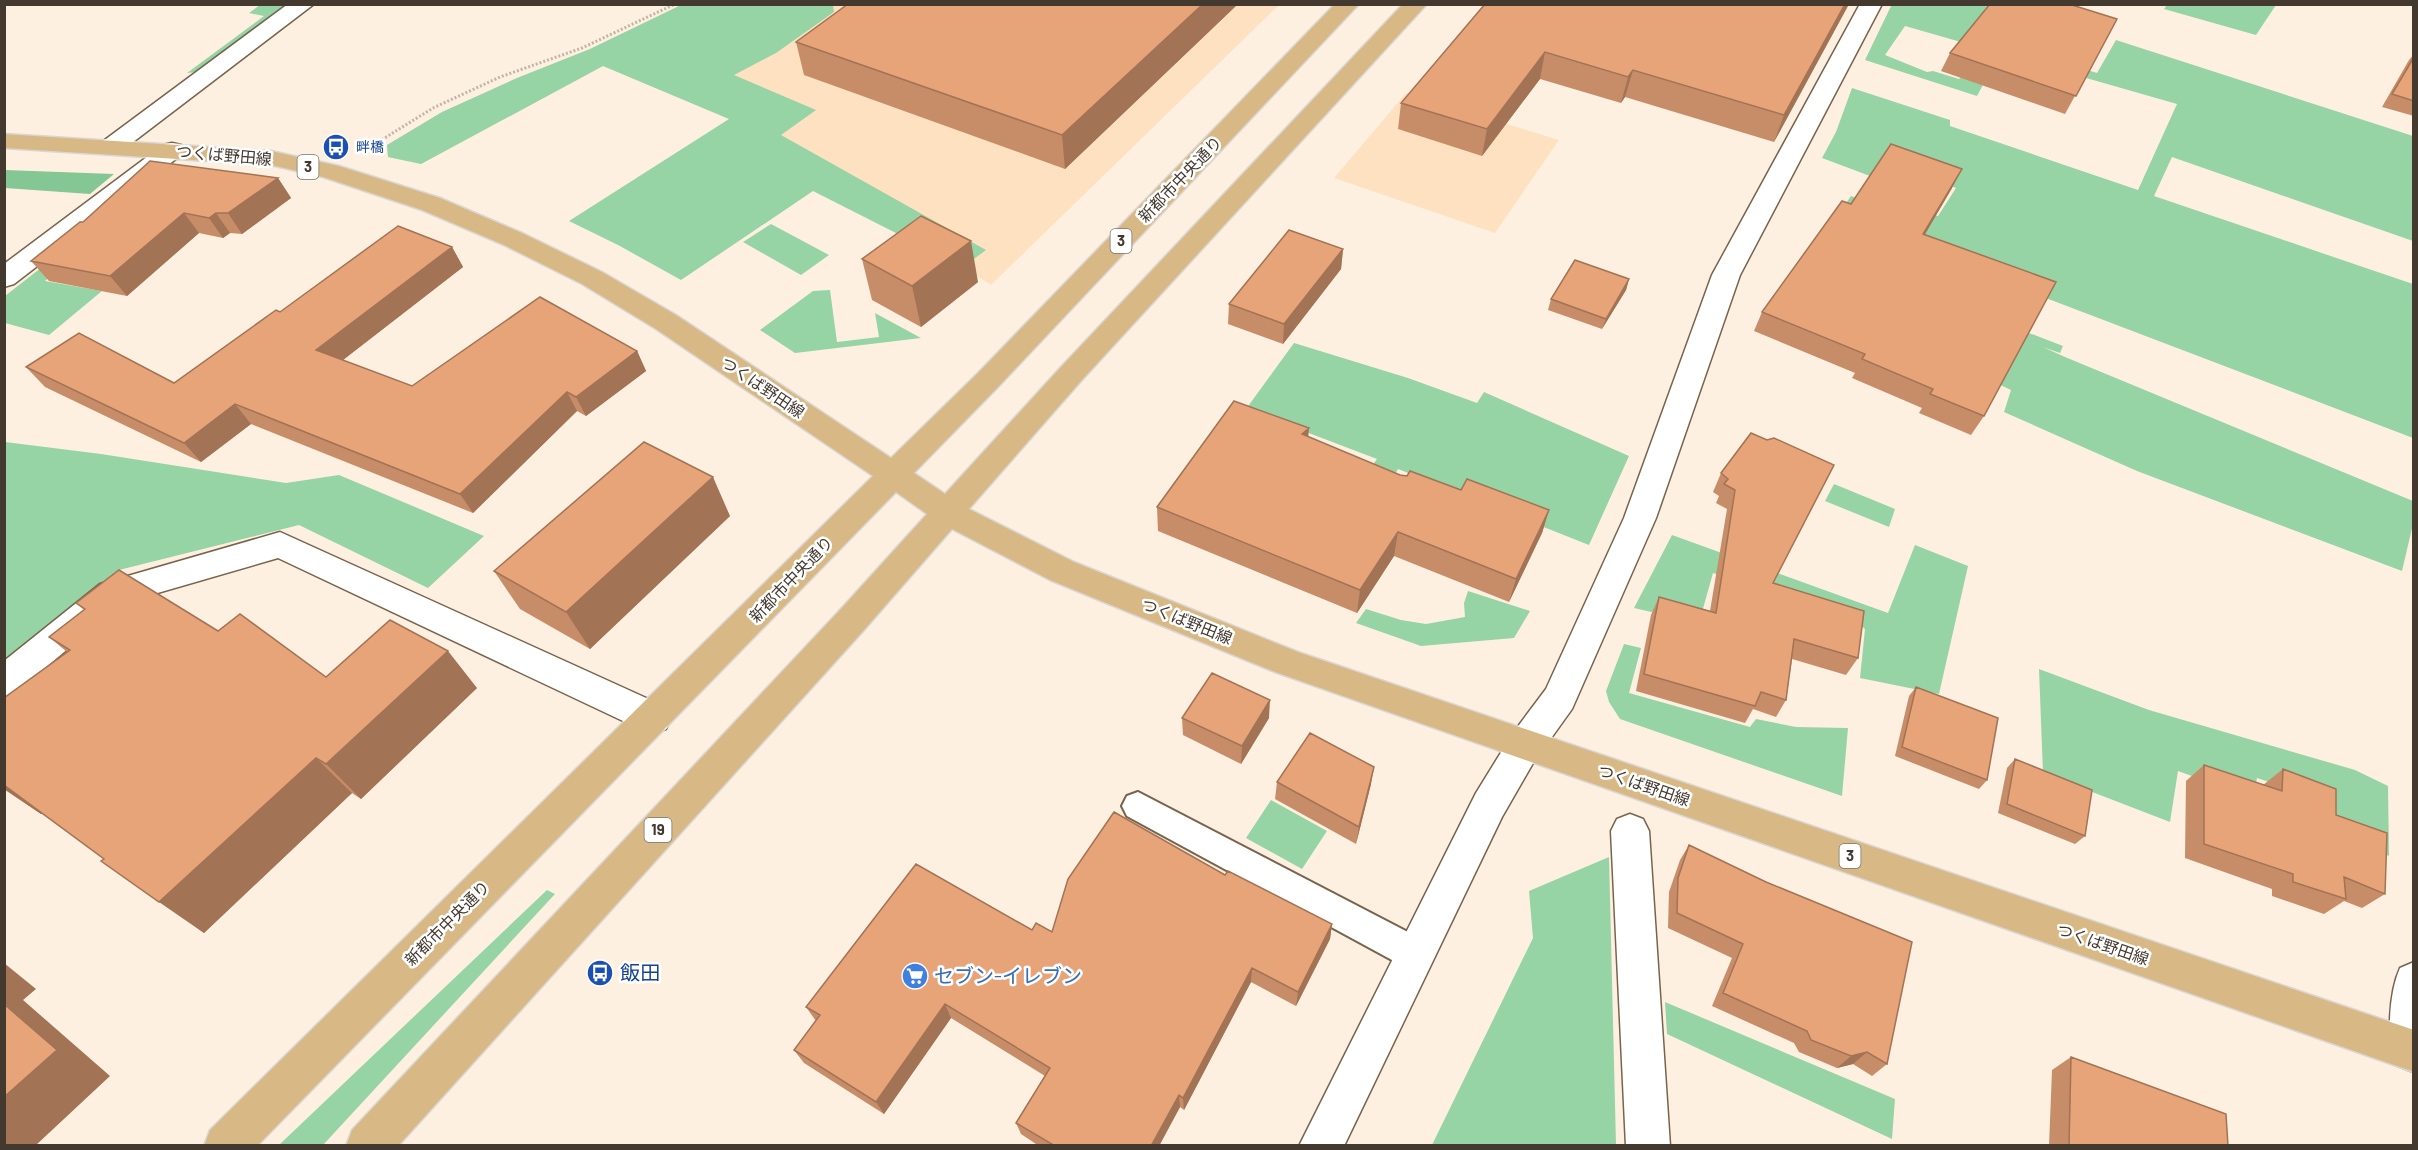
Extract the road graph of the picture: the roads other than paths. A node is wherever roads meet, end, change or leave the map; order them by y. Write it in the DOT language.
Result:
graph roads {
  1 [pos="303,4"];
  2 [pos="1348,4"];
  3 [pos="1416,4"];
  4 [pos="1871,4"];
  5 [pos="4,141"];
  6 [pos="111,147"];
  7 [pos="172,150"];
  8 [pos="4,278"];
  9 [pos="891,476"];
  10 [pos="949,513"];
  11 [pos="4,682"];
  12 [pos="653,718"];
  13 [pos="1526,744"];
  14 [pos="1138,806"];
  15 [pos="1630,831"];
  16 [pos="1415,954"];
  17 [pos="2414,982"];
  18 [pos="2412,1051"];
  19 [pos="226,1146"];
  20 [pos="368,1146"];
  21 [pos="1321,1146"];
  22 [pos="1648,1146"];
  1 -- 6 [label="street"];
  2 -- 9 [label="main road, 新都市中央通り / 3"];
  3 -- 10 [label="main road"];
  4 -- 13 [label="street"];
  5 -- 6 [label="main road, つくば野田線 / 3"];
  6 -- 7 [label="main road, つくば野田線 / 3"];
  7 -- 8 [label="street"];
  7 -- 9 [label="main road, つくば野田線 / 3"];
  9 -- 10 [label="main road, つくば野田線 / 3"];
  9 -- 12 [label="main road, 新都市中央通り"];
  10 -- 13 [label="main road, つくば野田線 / 3"];
  10 -- 20 [label="main road, 19"];
  11 -- 12 [label="street"];
  12 -- 19 [label="main road, 新都市中央通り"];
  13 -- 16 [label="street"];
  13 -- 18 [label="main road, つくば野田線 / 3"];
  14 -- 16 [label="lane"];
  15 -- 22 [label="street"];
  16 -- 21 [label="street"];
  17 -- 18 [label="street"];
}
